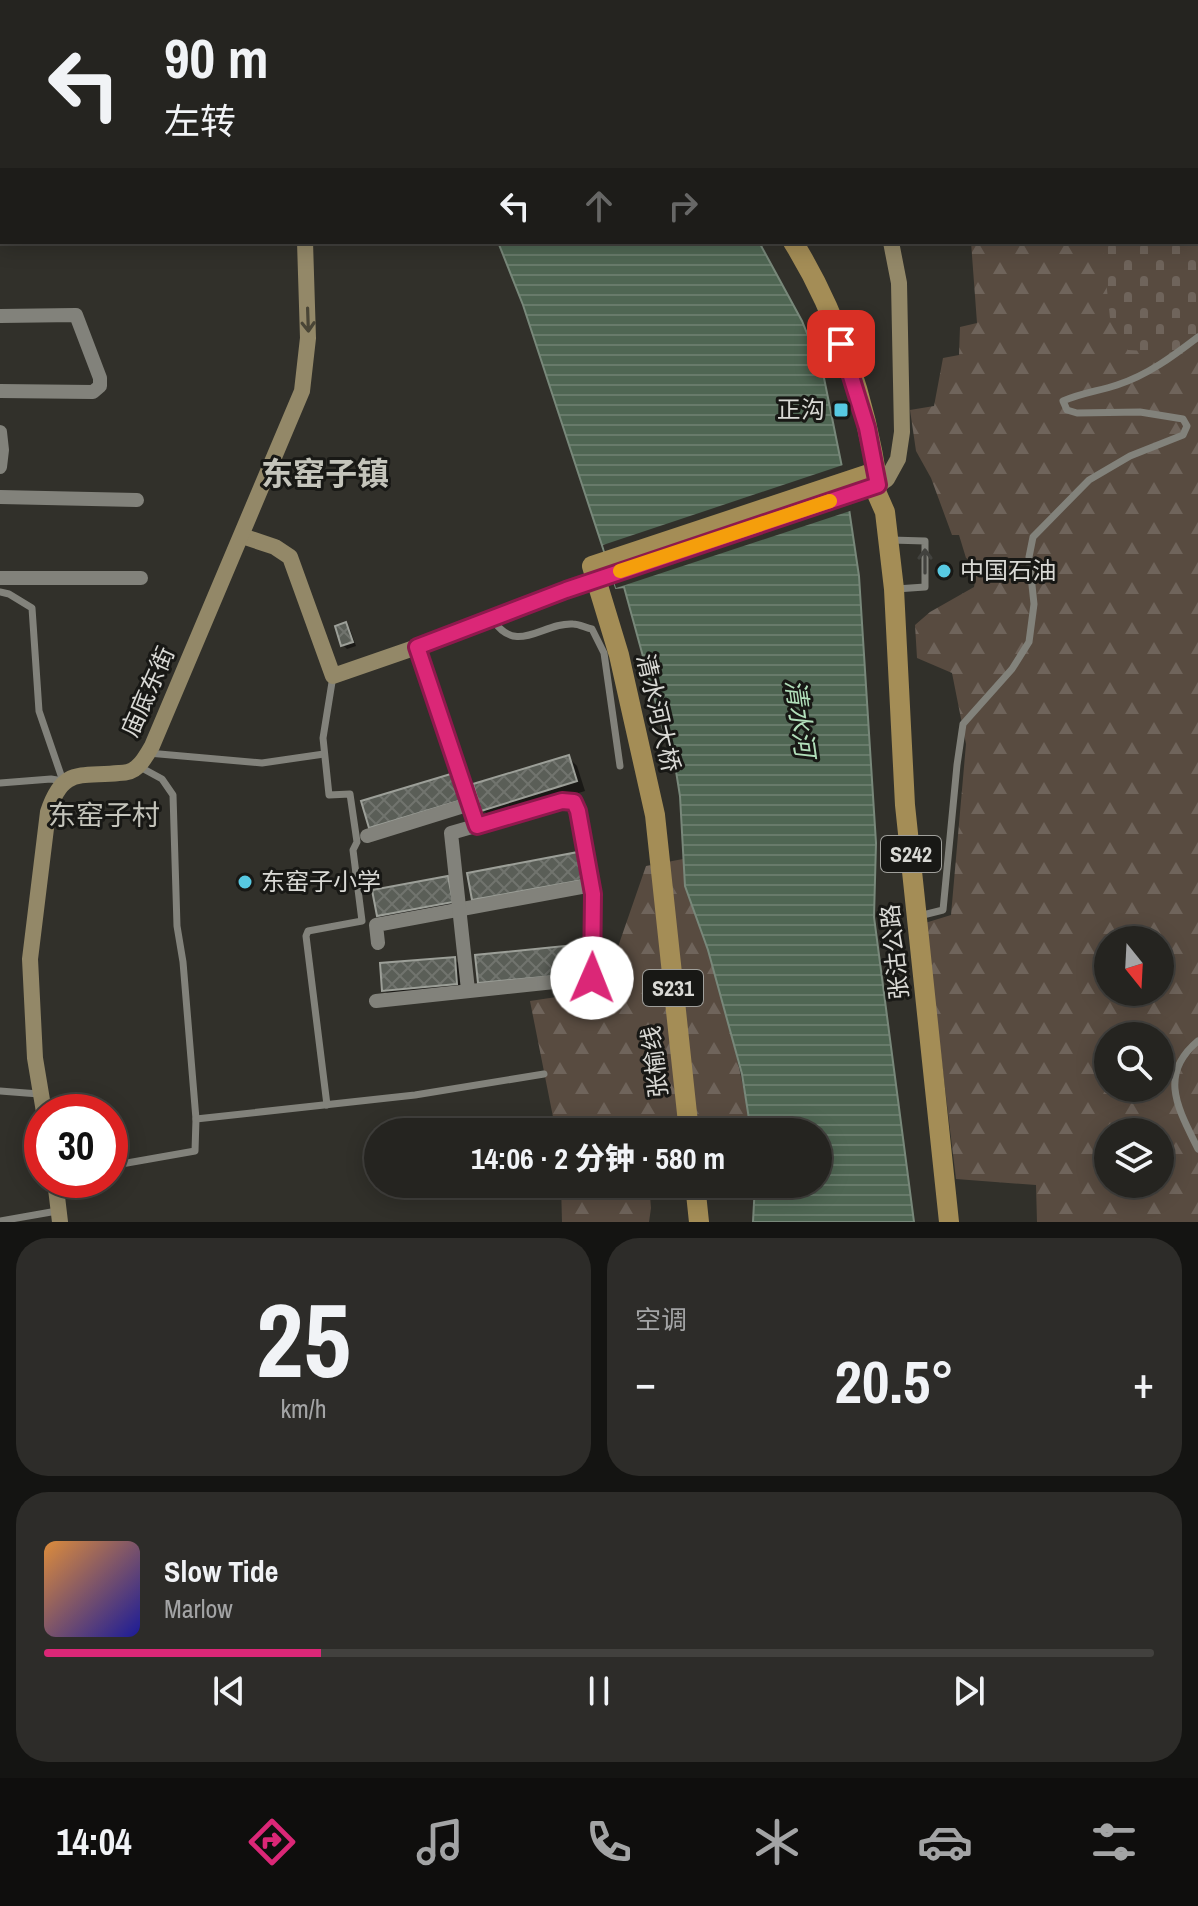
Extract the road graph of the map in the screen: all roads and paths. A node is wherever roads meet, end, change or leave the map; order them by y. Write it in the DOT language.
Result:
graph roads {
  1 [pos="305,244"];
  2 [pos="784,244"];
  3 [pos="794,244"];
  4 [pos="882,244"];
  5 [pos="891,244"];
  6 [pos="0,316"];
  7 [pos="1198,337"];
  8 [pos="0,391"];
  9 [pos="0,432"];
  10 [pos="0,467"];
  11 [pos="873,482"];
  12 [pos="0,497"];
  13 [pos="137,500"];
  14 [pos="242,536"];
  15 [pos="889,540"];
  16 [pos="602,575"];
  17 [pos="0,578"];
  18 [pos="141,578"];
  19 [pos="894,589"];
  20 [pos="0,592"];
  21 [pos="492,618"];
  22 [pos="417,647"];
  23 [pos="333,676"];
  24 [pos="324,754"];
  25 [pos="143,760"];
  26 [pos="620,766"];
  27 [pos="63,781"];
  28 [pos="0,783"];
  29 [pos="470,804"];
  30 [pos="477,826"];
  31 [pos="367,836"];
  32 [pos="658,844"];
  33 [pos="592,885"];
  34 [pos="459,909"];
  35 [pos="918,917"];
  36 [pos="378,943"];
  37 [pos="468,990"];
  38 [pos="376,1001"];
  39 [pos="1198,1041"];
  40 [pos="544,1074"];
  41 [pos="0,1091"];
  42 [pos="41,1094"];
  43 [pos="327,1105"];
  44 [pos="687,1118"];
  45 [pos="196,1119"];
  46 [pos="1198,1149"];
  47 [pos="128,1163"];
  48 [pos="696,1198"];
  49 [pos="59,1216"];
  50 [pos="0,1221"];
  51 [pos="699,1222"];
  52 [pos="949,1222"];
  1 -- 14 [label="street, 庙底东街, one-way"];
  2 -- 11 [label="main road"];
  3 -- 11 [label="main road"];
  4 -- 11 [label="street"];
  5 -- 11 [label="street"];
  6 -- 8 [label="street"];
  7 -- 35 [label="lane"];
  9 -- 10 [label="street"];
  11 -- 15 [label="main road, 张沽公路 / S242"];
  11 -- 16 [label="main road"];
  12 -- 13 [label="street"];
  14 -- 23 [label="street"];
  14 -- 25 [label="street, 庙底东街"];
  15 -- 19 [label="main road, 张沽公路 / S242"];
  19 -- 15 [label="lane, one-way"];
  16 -- 21 [label="street"];
  16 -- 32 [label="main road, 清水河大桥 / S231"];
  17 -- 18 [label="street"];
  19 -- 35 [label="main road, 张沽公路 / S242"];
  20 -- 27 [label="lane"];
  21 -- 22 [label="street"];
  21 -- 26 [label="lane"];
  22 -- 23 [label="street"];
  22 -- 29 [label="street"];
  23 -- 24 [label="lane"];
  24 -- 25 [label="lane"];
  24 -- 43 [label="lane"];
  25 -- 27 [label="street, 庙底东街"];
  25 -- 45 [label="lane"];
  27 -- 28 [label="lane"];
  27 -- 42 [label="street"];
  29 -- 30 [label="street"];
  29 -- 31 [label="street"];
  30 -- 33 [label="street"];
  30 -- 34 [label="street"];
  32 -- 44 [label="main road, 张榆线 / S231"];
  33 -- 34 [label="street"];
  33 -- 37 [label="street"];
  34 -- 36 [label="street"];
  34 -- 37 [label="street"];
  35 -- 52 [label="main road, 张沽公路 / S242"];
  37 -- 38 [label="street"];
  39 -- 46 [label="lane"];
  40 -- 43 [label="lane"];
  41 -- 42 [label="lane"];
  43 -- 45 [label="lane"];
  45 -- 47 [label="lane"];
  48 -- 51 [label="main road"];
  49 -- 50 [label="lane"];
}
